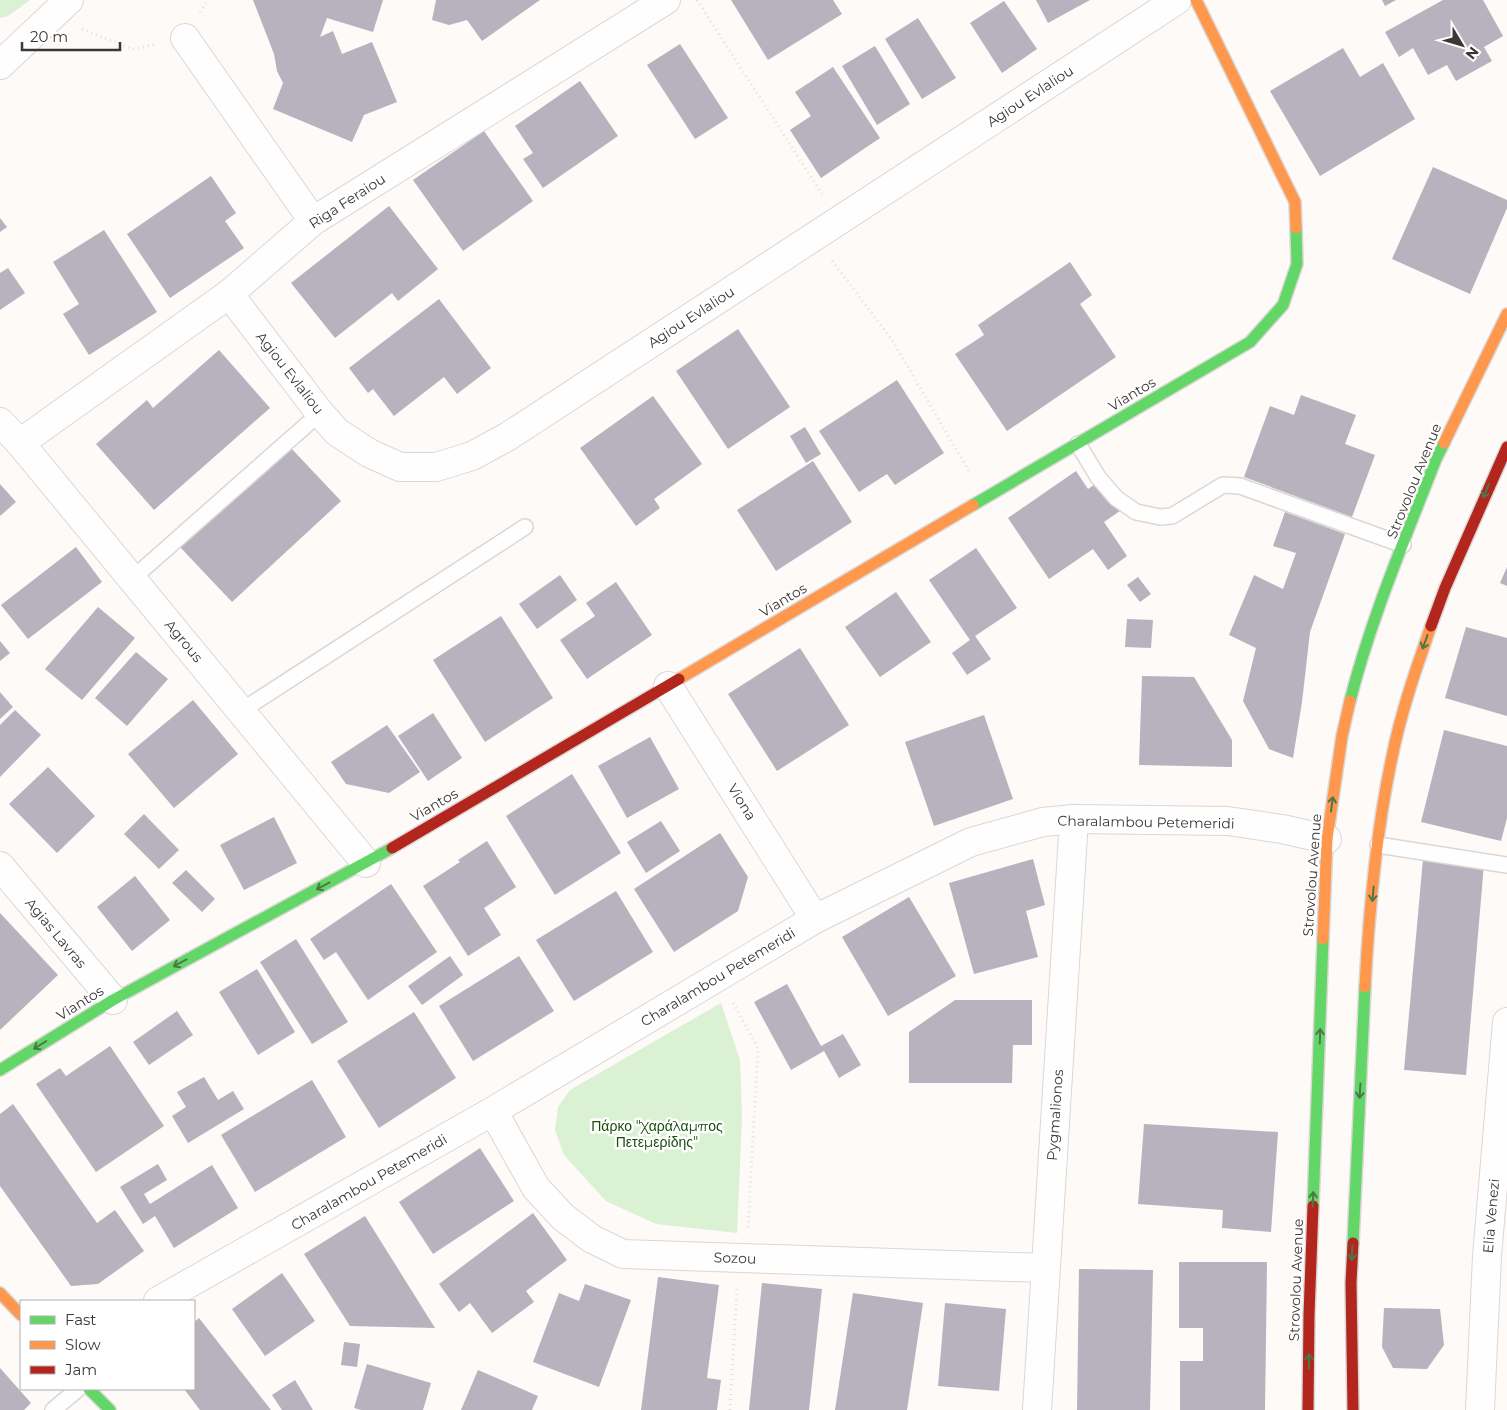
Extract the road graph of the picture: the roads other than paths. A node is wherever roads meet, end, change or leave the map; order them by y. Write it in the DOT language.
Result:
graph roads {
  1 [pos="666,0"];
  2 [pos="1177,0"];
  3 [pos="1196,0"];
  4 [pos="60,8"];
  5 [pos="185,38"];
  6 [pos="0,65"];
  7 [pos="313,221"];
  8 [pos="229,294"];
  9 [pos="1507,314"];
  10 [pos="320,414"];
  11 [pos="0,422"];
  12 [pos="20,443"];
  13 [pos="1078,444"];
  14 [pos="1507,447"];
  15 [pos="525,527"];
  16 [pos="1403,545"];
  17 [pos="132,579"];
  18 [pos="668,686"];
  19 [pos="242,711"];
  20 [pos="1074,819"];
  21 [pos="1327,839"];
  22 [pos="1378,845"];
  23 [pos="366,863"];
  24 [pos="0,866"];
  25 [pos="1507,866"];
  26 [pos="815,919"];
  27 [pos="112,1000"];
  28 [pos="1507,1022"];
  29 [pos="0,1070"];
  30 [pos="493,1111"];
  31 [pos="1044,1268"];
  32 [pos="0,1293"];
  33 [pos="160,1300"];
  34 [pos="20,1315"];
  35 [pos="77,1390"];
  36 [pos="90,1390"];
  37 [pos="53,1410"];
  38 [pos="110,1410"];
  39 [pos="1037,1410"];
  40 [pos="1308,1410"];
  41 [pos="1353,1410"];
  42 [pos="1480,1410"];
  1 -- 7 [label="street, Riga Feraiou"];
  2 -- 10 [label="street, Agiou Evlaliou"];
  3 -- 13 [label="main road, Viantos"];
  4 -- 6 [label="street"];
  5 -- 7 [label="street"];
  7 -- 8 [label="street, Riga Feraiou"];
  8 -- 10 [label="street, Agiou Evlaliou"];
  8 -- 12 [label="street, Riga Feraiou"];
  9 -- 16 [label="main road, Strovolou Avenue"];
  10 -- 17 [label="lane"];
  11 -- 12 [label="street, Agrous"];
  12 -- 17 [label="street, Agrous"];
  13 -- 16 [label="lane"];
  13 -- 18 [label="main road, Viantos"];
  14 -- 22 [label="main road, one-way"];
  15 -- 19 [label="lane"];
  21 -- 16 [label="main road, Strovolou Avenue, one-way"];
  17 -- 19 [label="street, Agrous"];
  18 -- 23 [label="main road, Viantos"];
  18 -- 26 [label="street, Viona"];
  19 -- 23 [label="street, Agrous"];
  20 -- 21 [label="street, Charalambou Petemeridi"];
  20 -- 26 [label="street, Charalambou Petemeridi"];
  20 -- 31 [label="street, Pygmalionos"];
  40 -- 21 [label="main road, Strovolou Avenue, one-way"];
  22 -- 25 [label="lane"];
  22 -- 41 [label="main road, one-way"];
  23 -- 27 [label="main road, Viantos, one-way"];
  24 -- 27 [label="street, Agias Lavras"];
  26 -- 30 [label="street, Charalambou Petemeridi"];
  27 -- 29 [label="main road, Viantos, one-way"];
  28 -- 42 [label="street, Elia Venezi"];
  30 -- 31 [label="street, Sozou"];
  30 -- 33 [label="street, Charalambou Petemeridi"];
  31 -- 39 [label="street, Pygmalionos"];
  32 -- 34 [label="main road"];
  35 -- 37 [label="lane"];
  36 -- 38 [label="main road"];
}
